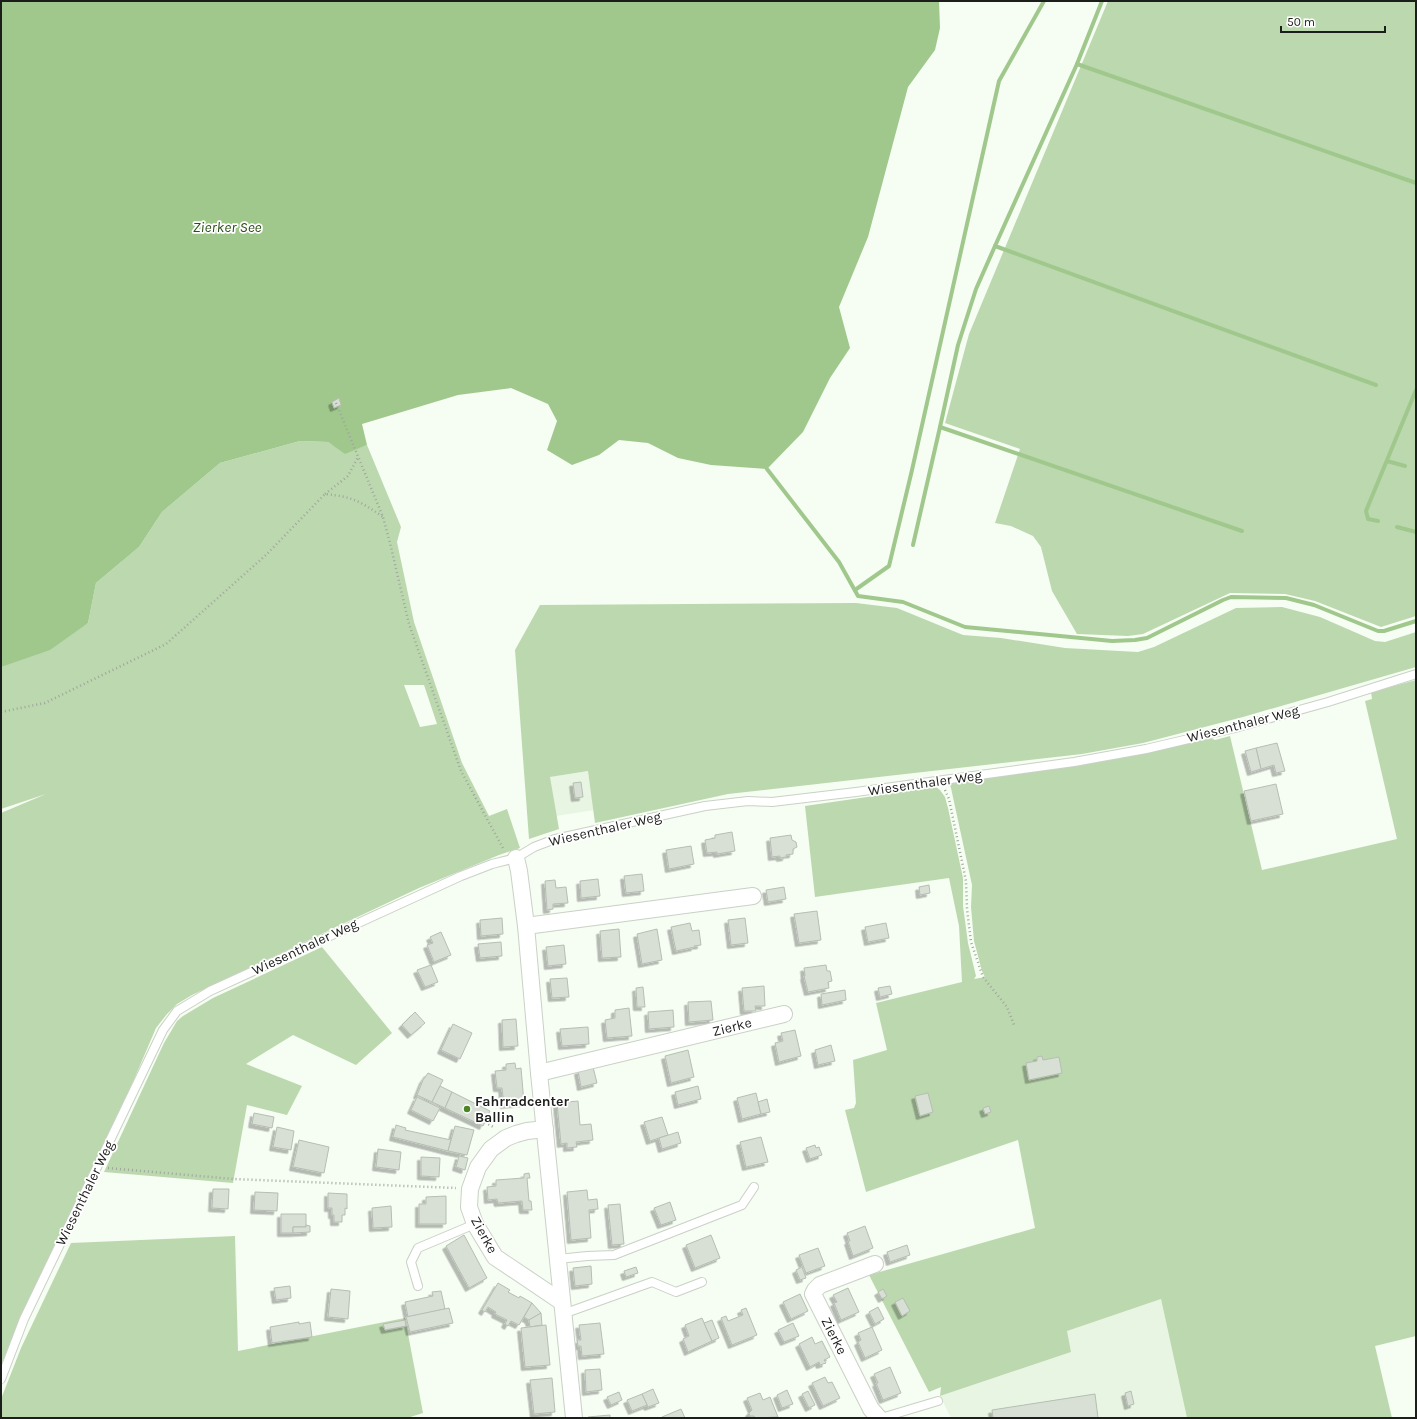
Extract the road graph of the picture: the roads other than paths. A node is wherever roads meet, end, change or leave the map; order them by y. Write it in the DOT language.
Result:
graph roads {
  1 [pos="1416,674"];
  2 [pos="516,858"];
  3 [pos="753,896"];
  4 [pos="526,926"];
  5 [pos="784,1014"];
  6 [pos="539,1073"];
  7 [pos="545,1129"];
  8 [pos="754,1187"];
  9 [pos="475,1224"];
  10 [pos="558,1259"];
  11 [pos="875,1264"];
  12 [pos="702,1282"];
  13 [pos="418,1286"];
  14 [pos="563,1308"];
  15 [pos="1,1379"];
  16 [pos="938,1401"];
  17 [pos="574,1418"];
  18 [pos="880,1418"];
  1 -- 2 [label="lane, Wiesenthaler Weg"];
  2 -- 4 [label="street"];
  2 -- 15 [label="lane, Wiesenthaler Weg"];
  3 -- 4 [label="street"];
  4 -- 6 [label="street"];
  5 -- 6 [label="street, Zierke"];
  6 -- 7 [label="street"];
  7 -- 9 [label="street, Zierke"];
  7 -- 10 [label="street"];
  8 -- 10 [label="lane"];
  9 -- 13 [label="lane"];
  9 -- 14 [label="street, Zierke"];
  10 -- 14 [label="street"];
  11 -- 18 [label="street, Zierke"];
  12 -- 14 [label="lane"];
  14 -- 17 [label="street"];
  16 -- 18 [label="lane, Zierke"];
}
